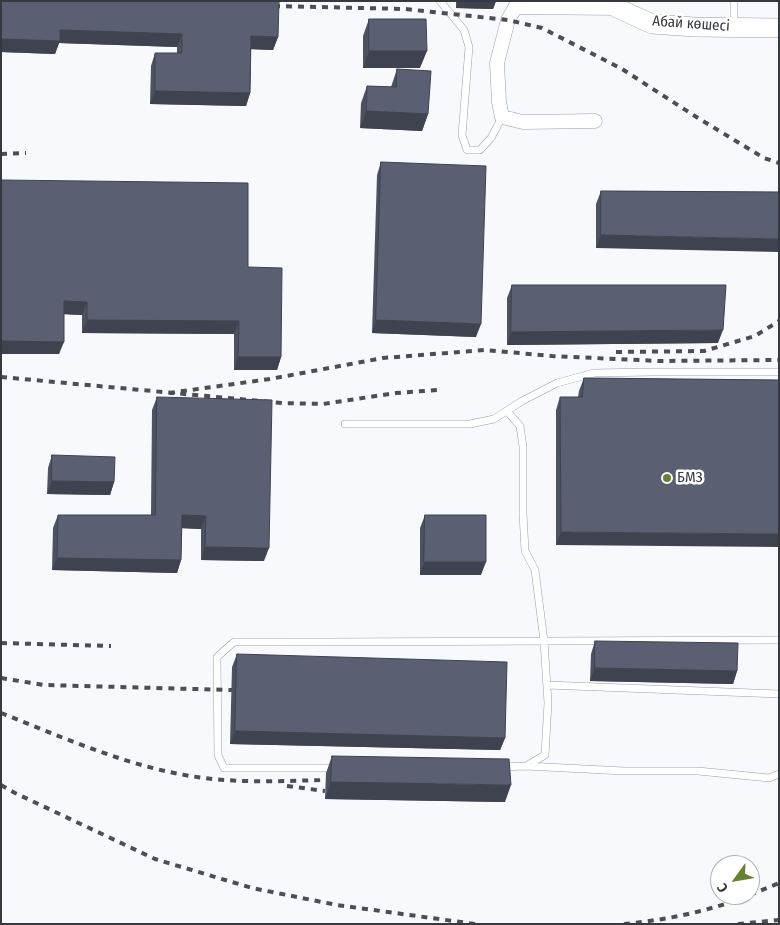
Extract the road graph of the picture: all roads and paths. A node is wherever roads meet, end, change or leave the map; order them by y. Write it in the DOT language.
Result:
graph roads {
  1 [pos="440,1"];
  2 [pos="617,3"];
  3 [pos="517,4"];
  4 [pos="734,10"];
  5 [pos="779,18"];
  6 [pos="779,28"];
  7 [pos="502,117"];
  8 [pos="596,121"];
  9 [pos="779,372"];
  10 [pos="507,411"];
  11 [pos="345,424"];
  12 [pos="779,640"];
  13 [pos="544,641"];
  14 [pos="547,685"];
  15 [pos="779,694"];
  16 [pos="526,766"];
  17 [pos="497,767"];
  18 [pos="341,768"];
  19 [pos="779,774"];
  1 -- 7 [label="lane"];
  2 -- 3 [label="street"];
  2 -- 4 [label="street, Абай көшесі"];
  2 -- 6 [label="street, Абай көшесі"];
  3 -- 7 [label="street"];
  4 -- 5 [label="street, Абай көшесі"];
  7 -- 8 [label="street"];
  9 -- 10 [label="lane"];
  10 -- 11 [label="lane"];
  10 -- 13 [label="lane"];
  12 -- 13 [label="lane"];
  13 -- 14 [label="lane"];
  13 -- 18 [label="lane"];
  14 -- 15 [label="lane"];
  14 -- 16 [label="lane"];
  16 -- 17 [label="lane"];
  16 -- 19 [label="lane"];
}
